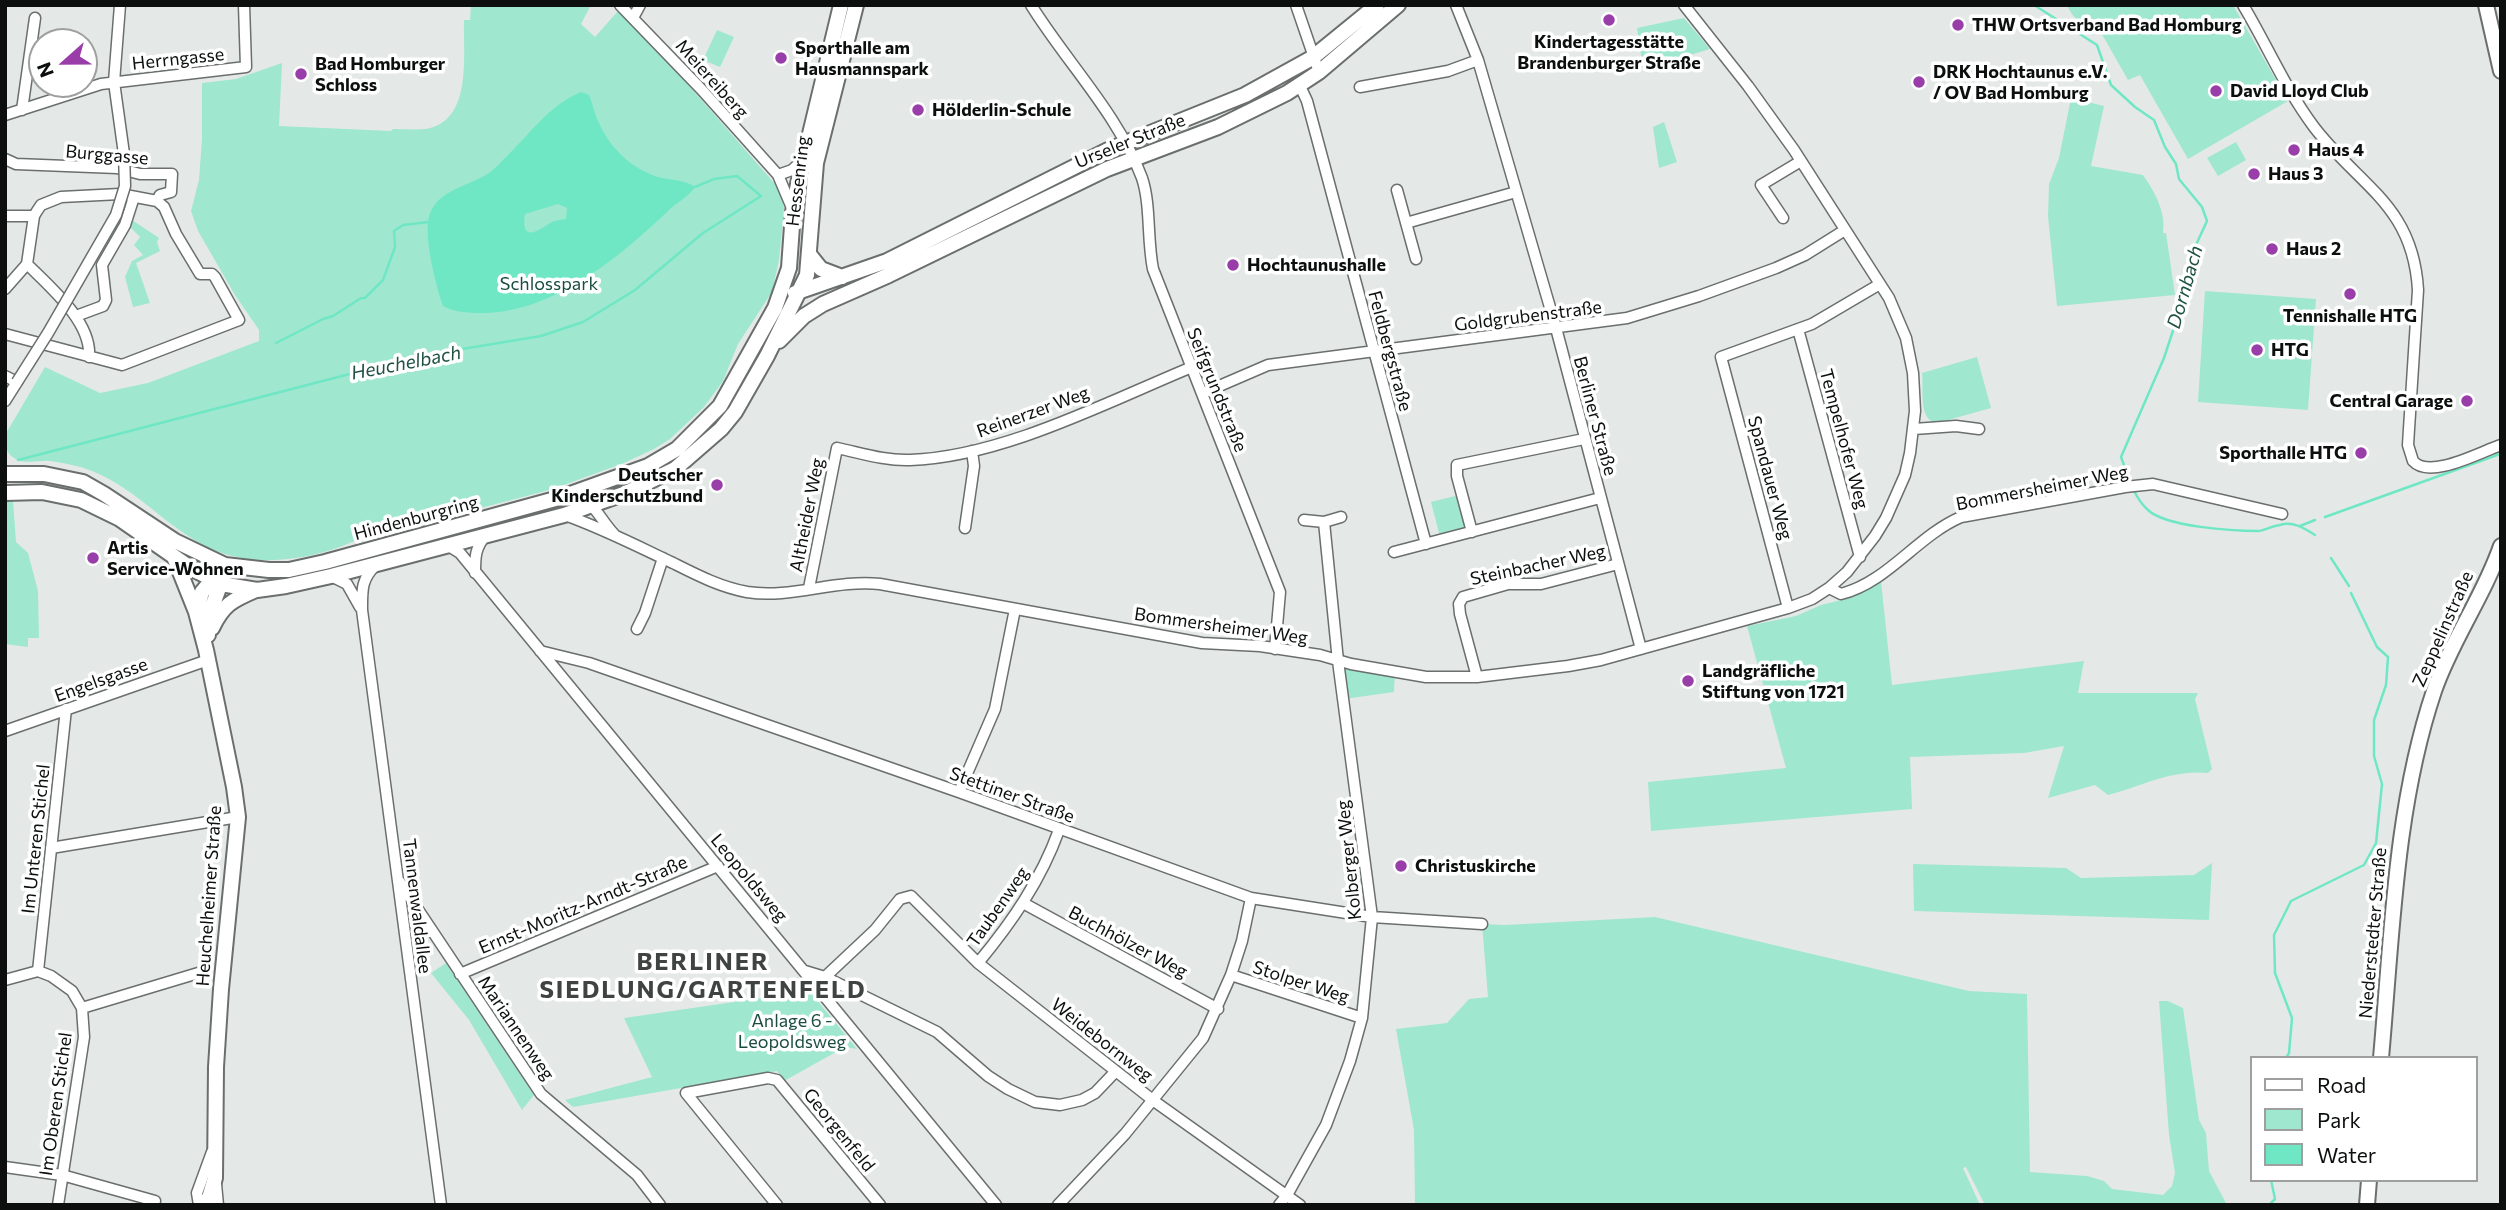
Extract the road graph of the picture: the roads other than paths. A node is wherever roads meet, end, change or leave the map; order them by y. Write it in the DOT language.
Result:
graph roads {
  1 [pos="120,5"];
  2 [pos="244,5"];
  3 [pos="620,5"];
  4 [pos="640,5"];
  5 [pos="841,5"];
  6 [pos="856,5"];
  7 [pos="1031,5"];
  8 [pos="1296,5"];
  9 [pos="1377,5"];
  10 [pos="1398,5"];
  11 [pos="1456,5"];
  12 [pos="1684,5"];
  13 [pos="2243,5"];
  14 [pos="2486,5"];
  15 [pos="35,18"];
  16 [pos="633,18"];
  17 [pos="1478,60"];
  18 [pos="1315,65"];
  19 [pos="2501,71"];
  20 [pos="114,82"];
  21 [pos="1300,86"];
  22 [pos="1360,87"];
  23 [pos="22,110"];
  24 [pos="5,115"];
  25 [pos="1125,142"];
  26 [pos="1133,158"];
  27 [pos="5,159"];
  28 [pos="803,160"];
  29 [pos="1801,161"];
  30 [pos="122,168"];
  31 [pos="778,175"];
  32 [pos="1397,190"];
  33 [pos="1517,192"];
  34 [pos="120,194"];
  35 [pos="134,197"];
  36 [pos="156,201"];
  37 [pos="793,212"];
  38 [pos="10,216"];
  39 [pos="34,216"];
  40 [pos="1783,218"];
  41 [pos="1406,223"];
  42 [pos="1845,230"];
  43 [pos="809,254"];
  44 [pos="1416,259"];
  45 [pos="27,264"];
  46 [pos="789,268"];
  47 [pos="842,277"];
  48 [pos="1880,284"];
  49 [pos="862,287"];
  50 [pos="5,289"];
  51 [pos="799,291"];
  52 [pos="775,308"];
  53 [pos="76,316"];
  54 [pos="1556,328"];
  55 [pos="1798,329"];
  56 [pos="7,335"];
  57 [pos="1373,351"];
  58 [pos="767,356"];
  59 [pos="89,358"];
  60 [pos="1192,367"];
  61 [pos="5,376"];
  62 [pos="17,383"];
  63 [pos="1203,393"];
  64 [pos="5,401"];
  65 [pos="1914,429"];
  66 [pos="1979,429"];
  67 [pos="1584,439"];
  68 [pos="2501,445"];
  69 [pos="837,448"];
  70 [pos="972,451"];
  71 [pos="8,471"];
  72 [pos="605,482"];
  73 [pos="5,493"];
  74 [pos="566,496"];
  75 [pos="617,496"];
  76 [pos="1600,498"];
  77 [pos="591,505"];
  78 [pos="2282,514"];
  79 [pos="564,515"];
  80 [pos="602,516"];
  81 [pos="1341,517"];
  82 [pos="1304,520"];
  83 [pos="1324,522"];
  84 [pos="965,528"];
  85 [pos="601,530"];
  86 [pos="1472,532"];
  87 [pos="614,534"];
  88 [pos="486,535"];
  89 [pos="1426,544"];
  90 [pos="446,545"];
  91 [pos="2501,546"];
  92 [pos="1394,552"];
  93 [pos="174,557"];
  94 [pos="1860,557"];
  95 [pos="663,558"];
  96 [pos="377,564"];
  97 [pos="1618,564"];
  98 [pos="225,565"];
  99 [pos="475,573"];
  100 [pos="331,576"];
  101 [pos="216,582"];
  102 [pos="1829,588"];
  103 [pos="809,589"];
  104 [pos="257,590"];
  105 [pos="1788,608"];
  106 [pos="362,610"];
  107 [pos="1015,610"];
  108 [pos="197,612"];
  109 [pos="637,629"];
  110 [pos="207,648"];
  111 [pos="1275,649"];
  112 [pos="1641,649"];
  113 [pos="540,651"];
  114 [pos="1338,661"];
  115 [pos="1477,677"];
  116 [pos="66,709"];
  117 [pos="5,731"];
  118 [pos="959,792"];
  119 [pos="2404,811"];
  120 [pos="238,817"];
  121 [pos="1059,830"];
  122 [pos="51,848"];
  123 [pos="718,866"];
  124 [pos="398,878"];
  125 [pos="1251,898"];
  126 [pos="1023,903"];
  127 [pos="1373,917"];
  128 [pos="1482,923"];
  129 [pos="978,963"];
  130 [pos="38,971"];
  131 [pos="205,971"];
  132 [pos="804,971"];
  133 [pos="460,974"];
  134 [pos="1231,975"];
  135 [pos="825,976"];
  136 [pos="5,980"];
  137 [pos="82,1008"];
  138 [pos="1218,1009"];
  139 [pos="1362,1018"];
  140 [pos="2381,1056"];
  141 [pos="1116,1071"];
  142 [pos="1154,1101"];
  143 [pos="214,1148"];
  144 [pos="5,1167"];
  145 [pos="62,1175"];
  146 [pos="215,1178"];
  147 [pos="2369,1182"];
  148 [pos="1287,1195"];
  149 [pos="155,1201"];
  150 [pos="58,1205"];
  151 [pos="201,1205"];
  152 [pos="218,1205"];
  153 [pos="441,1205"];
  154 [pos="660,1205"];
  155 [pos="777,1205"];
  156 [pos="880,1205"];
  157 [pos="996,1205"];
  158 [pos="1058,1205"];
  159 [pos="1279,1205"];
  160 [pos="1300,1205"];
  161 [pos="2367,1205"];
  1 -- 20 [label="street"];
  2 -- 20 [label="street, Herrngasse"];
  3 -- 16 [label="street, Meiereiberg"];
  4 -- 16 [label="street"];
  5 -- 28 [label="street, Hessenring"];
  6 -- 43 [label="street, Hessenring"];
  7 -- 25 [label="street, Seifgrundstraße"];
  8 -- 18 [label="street"];
  9 -- 18 [label="street, Urseler Straße"];
  10 -- 18 [label="street, Urseler Straße"];
  11 -- 17 [label="street, Berliner Straße"];
  12 -- 29 [label="street"];
  13 -- 68 [label="street"];
  14 -- 19 [label="street"];
  15 -- 23 [label="street"];
  16 -- 31 [label="street, Meiereiberg"];
  17 -- 22 [label="street"];
  17 -- 33 [label="street, Berliner Straße"];
  18 -- 21 [label="street, Urseler Straße"];
  18 -- 25 [label="street, Urseler Straße"];
  20 -- 23 [label="street, Herrngasse"];
  20 -- 62 [label="street, bridge"];
  21 -- 26 [label="street, Urseler Straße"];
  21 -- 57 [label="street, Feldbergstraße"];
  23 -- 24 [label="street, Herrngasse"];
  25 -- 26 [label="street, Seifgrundstraße"];
  25 -- 47 [label="street, Urseler Straße"];
  26 -- 49 [label="street, Urseler Straße"];
  26 -- 60 [label="street, Seifgrundstraße"];
  27 -- 30 [label="street, Burggasse"];
  28 -- 31 [label="street"];
  28 -- 37 [label="street, Hessenring"];
  29 -- 40 [label="street"];
  29 -- 42 [label="street"];
  30 -- 34 [label="street"];
  30 -- 36 [label="street, Burggasse"];
  31 -- 37 [label="street, Meiereiberg"];
  32 -- 41 [label="street"];
  33 -- 41 [label="street"];
  33 -- 54 [label="street, Berliner Straße"];
  34 -- 35 [label="street"];
  34 -- 39 [label="street"];
  35 -- 36 [label="street"];
  35 -- 53 [label="street"];
  36 -- 59 [label="street"];
  37 -- 46 [label="street, Hessenring"];
  38 -- 39 [label="street"];
  39 -- 45 [label="street"];
  41 -- 44 [label="street"];
  42 -- 48 [label="street"];
  42 -- 54 [label="street, Goldgrubenstraße"];
  43 -- 47 [label="street"];
  43 -- 51 [label="street, Hessenring"];
  45 -- 50 [label="street"];
  45 -- 53 [label="street"];
  46 -- 51 [label="street"];
  46 -- 52 [label="street, Hessenring"];
  47 -- 51 [label="street, Urseler Straße"];
  48 -- 55 [label="street"];
  48 -- 65 [label="street"];
  49 -- 51 [label="street, Urseler Straße"];
  49 -- 58 [label="street, Urseler Straße"];
  51 -- 52 [label="street, Urseler Straße"];
  51 -- 58 [label="street, Hessenring"];
  52 -- 72 [label="street, Hindenburgring"];
  53 -- 59 [label="street"];
  54 -- 57 [label="street, Goldgrubenstraße"];
  54 -- 67 [label="street, Berliner Straße"];
  55 -- 94 [label="street, Tempelhofer Weg"];
  55 -- 105 [label="street, Spandauer Weg"];
  56 -- 59 [label="street"];
  57 -- 63 [label="street, Goldgrubenstraße"];
  57 -- 89 [label="street, Feldbergstraße"];
  58 -- 75 [label="street, Hindenburgring"];
  60 -- 63 [label="street, Seifgrundstraße"];
  60 -- 70 [label="street, Reinerzer Weg"];
  61 -- 62 [label="street"];
  62 -- 64 [label="street"];
  63 -- 111 [label="street, Seifgrundstraße"];
  65 -- 66 [label="street"];
  65 -- 94 [label="street"];
  67 -- 76 [label="street, Berliner Straße"];
  67 -- 86 [label="street"];
  69 -- 70 [label="street, Reinerzer Weg"];
  69 -- 103 [label="street, Altheider Weg"];
  70 -- 84 [label="street"];
  71 -- 98 [label="street, Hindenburgring"];
  72 -- 74 [label="street, Hindenburgring"];
  72 -- 77 [label="street"];
  73 -- 93 [label="street, Hindenburgring"];
  74 -- 77 [label="street"];
  74 -- 98 [label="street, Hindenburgring"];
  75 -- 77 [label="street, Hindenburgring"];
  75 -- 80 [label="street"];
  76 -- 86 [label="street"];
  76 -- 97 [label="street, Berliner Straße"];
  77 -- 79 [label="street, Hindenburgring"];
  77 -- 80 [label="street"];
  77 -- 85 [label="street"];
  78 -- 102 [label="street, Bommersheimer Weg"];
  79 -- 85 [label="street, Bommersheimer Weg"];
  79 -- 88 [label="street, Hindenburgring"];
  80 -- 87 [label="street"];
  81 -- 83 [label="street"];
  82 -- 83 [label="street"];
  83 -- 114 [label="street, Kolberger Weg"];
  85 -- 87 [label="street, Bommersheimer Weg"];
  86 -- 89 [label="street"];
  87 -- 95 [label="street, Bommersheimer Weg"];
  88 -- 90 [label="street, Hindenburgring"];
  88 -- 99 [label="street"];
  89 -- 92 [label="street"];
  90 -- 96 [label="street, Hindenburgring"];
  90 -- 99 [label="street, Leopoldsweg"];
  91 -- 119 [label="street, Zeppelinstraße"];
  93 -- 101 [label="street, Hindenburgring"];
  93 -- 108 [label="street"];
  94 -- 102 [label="street"];
  95 -- 103 [label="street, Bommersheimer Weg"];
  95 -- 109 [label="street"];
  96 -- 100 [label="street, Hindenburgring"];
  96 -- 106 [label="street, Tannenwaldallee"];
  97 -- 112 [label="street, Berliner Straße"];
  97 -- 115 [label="street, Steinbacher Weg"];
  98 -- 101 [label="street, Heuchelheimer Straße"];
  99 -- 113 [label="street, Leopoldsweg"];
  100 -- 104 [label="street, Hindenburgring"];
  100 -- 106 [label="street, Tannenwaldallee"];
  101 -- 104 [label="street, Hindenburgring"];
  101 -- 108 [label="street, Heuchelheimer Straße"];
  101 -- 110 [label="street, Heuchelheimer Straße"];
  102 -- 105 [label="street, Bommersheimer Weg"];
  103 -- 107 [label="street, Bommersheimer Weg"];
  104 -- 110 [label="street"];
  105 -- 112 [label="street, Bommersheimer Weg"];
  106 -- 124 [label="street, Tannenwaldallee"];
  107 -- 111 [label="street, Bommersheimer Weg"];
  107 -- 118 [label="street"];
  108 -- 110 [label="street, Heuchelheimer Straße"];
  110 -- 116 [label="street, Engelsgasse"];
  110 -- 120 [label="street, Heuchelheimer Straße"];
  111 -- 114 [label="street, Bommersheimer Weg"];
  112 -- 115 [label="street, Bommersheimer Weg"];
  113 -- 118 [label="street, Stettiner Straße"];
  113 -- 123 [label="street, Leopoldsweg"];
  114 -- 115 [label="street, Bommersheimer Weg"];
  114 -- 127 [label="street, Kolberger Weg"];
  116 -- 117 [label="street, Engelsgasse"];
  116 -- 122 [label="street, Im Unteren Stichel"];
  118 -- 121 [label="street, Stettiner Straße"];
  119 -- 140 [label="street, Niederstedter Straße"];
  120 -- 122 [label="street"];
  120 -- 143 [label="street, Heuchelheimer Straße"];
  121 -- 125 [label="street, Stettiner Straße"];
  121 -- 126 [label="street, Taubenweg"];
  122 -- 130 [label="street, Im Unteren Stichel"];
  123 -- 132 [label="street, Leopoldsweg"];
  123 -- 133 [label="street, Ernst-Moritz-Arndt-Straße"];
  124 -- 133 [label="street, Mariannenweg"];
  124 -- 153 [label="street, Tannenwaldallee"];
  125 -- 127 [label="street, Stettiner Straße"];
  125 -- 134 [label="street"];
  126 -- 129 [label="street, Taubenweg"];
  126 -- 138 [label="street, Buchhölzer Weg"];
  127 -- 128 [label="street, Stettiner Straße"];
  127 -- 139 [label="street, Kolberger Weg"];
  129 -- 135 [label="street, Weidebornweg"];
  129 -- 141 [label="street, Weidebornweg"];
  130 -- 136 [label="street"];
  130 -- 137 [label="street"];
  131 -- 137 [label="street"];
  132 -- 135 [label="street"];
  132 -- 157 [label="street, Leopoldsweg"];
  133 -- 154 [label="street, Mariannenweg"];
  134 -- 138 [label="street"];
  134 -- 139 [label="street, Stolper Weg"];
  135 -- 141 [label="street"];
  137 -- 145 [label="street, Im Oberen Stichel"];
  138 -- 142 [label="street"];
  139 -- 148 [label="street, Kolberger Weg"];
  141 -- 142 [label="street, Weidebornweg"];
  142 -- 148 [label="street, Weidebornweg"];
  142 -- 158 [label="street"];
  143 -- 146 [label="street, Heuchelheimer Straße"];
  143 -- 151 [label="street, Heuchelheimer Straße"];
  144 -- 145 [label="street"];
  145 -- 149 [label="street"];
  145 -- 150 [label="street, Im Oberen Stichel"];
  146 -- 151 [label="street, Heuchelheimer Straße"];
  146 -- 152 [label="street, Heuchelheimer Straße"];
  147 -- 161 [label="street"];
  148 -- 159 [label="street, Kolberger Weg"];
  148 -- 160 [label="street, Weidebornweg"];
  155 -- 156 [label="street, Georgenfeld"];
}
